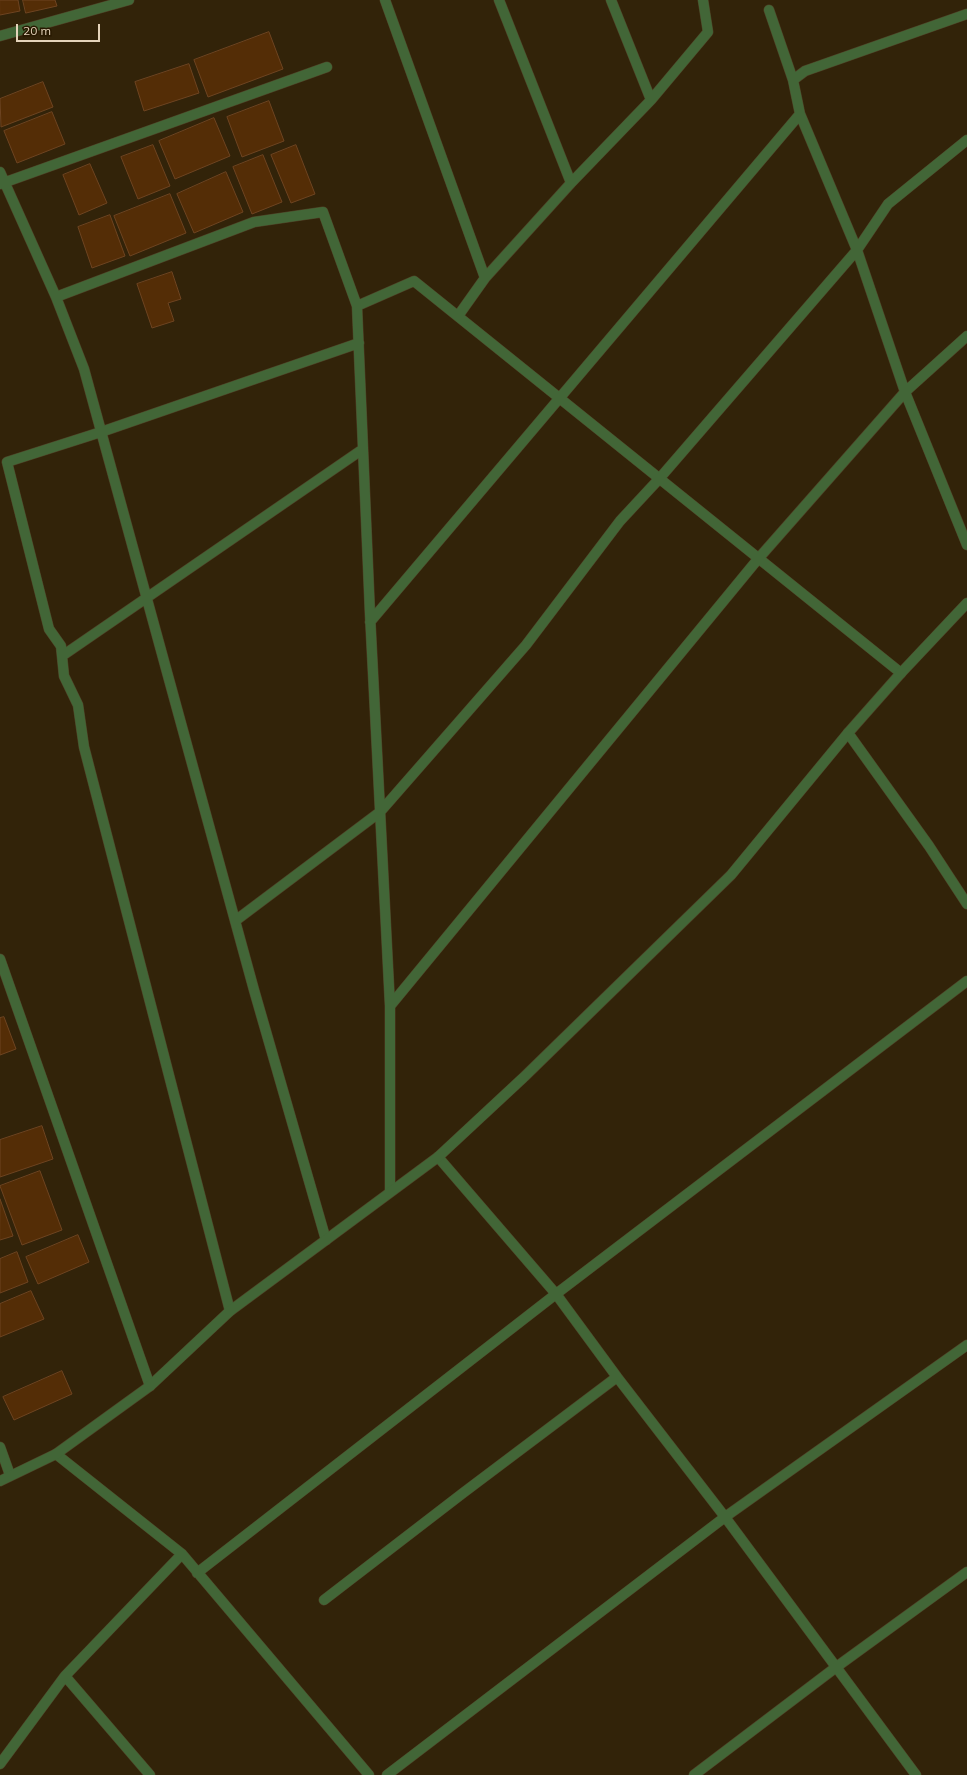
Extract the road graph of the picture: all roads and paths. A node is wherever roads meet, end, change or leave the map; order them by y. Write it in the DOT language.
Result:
graph roads {
  1 [pos="129,0"];
  2 [pos="384,0"];
  3 [pos="499,0"];
  4 [pos="611,0"];
  5 [pos="703,0"];
  6 [pos="769,10"];
  7 [pos="967,14"];
  8 [pos="0,36"];
  9 [pos="327,67"];
  10 [pos="793,80"];
  11 [pos="651,100"];
  12 [pos="800,114"];
  13 [pos="967,140"];
  14 [pos="0,172"];
  15 [pos="3,183"];
  16 [pos="571,183"];
  17 [pos="857,250"];
  18 [pos="485,278"];
  19 [pos="56,297"];
  20 [pos="357,306"];
  21 [pos="458,316"];
  22 [pos="967,336"];
  23 [pos="358,343"];
  24 [pos="905,392"];
  25 [pos="560,399"];
  26 [pos="101,432"];
  27 [pos="363,450"];
  28 [pos="659,479"];
  29 [pos="967,545"];
  30 [pos="758,559"];
  31 [pos="147,598"];
  32 [pos="967,603"];
  33 [pos="370,622"];
  34 [pos="62,656"];
  35 [pos="901,673"];
  36 [pos="848,733"];
  37 [pos="380,812"];
  38 [pos="967,904"];
  39 [pos="235,920"];
  40 [pos="0,959"];
  41 [pos="967,981"];
  42 [pos="390,1006"];
  43 [pos="438,1157"];
  44 [pos="390,1192"];
  45 [pos="326,1240"];
  46 [pos="556,1294"];
  47 [pos="230,1311"];
  48 [pos="967,1345"];
  49 [pos="617,1377"];
  50 [pos="150,1386"];
  51 [pos="0,1447"];
  52 [pos="56,1454"];
  53 [pos="10,1475"];
  54 [pos="0,1481"];
  55 [pos="725,1516"];
  56 [pos="182,1554"];
  57 [pos="967,1572"];
  58 [pos="197,1573"];
  59 [pos="324,1600"];
  60 [pos="835,1668"];
  61 [pos="65,1676"];
  62 [pos="0,1764"];
  63 [pos="150,1775"];
  64 [pos="369,1775"];
  65 [pos="387,1775"];
  66 [pos="694,1775"];
  67 [pos="916,1775"];
  1 -- 8 [label="street"];
  2 -- 18 [label="street"];
  3 -- 16 [label="street"];
  4 -- 11 [label="street"];
  5 -- 11 [label="street"];
  6 -- 10 [label="street"];
  7 -- 10 [label="street"];
  9 -- 15 [label="street"];
  10 -- 12 [label="street"];
  11 -- 16 [label="street"];
  12 -- 17 [label="street"];
  12 -- 25 [label="street"];
  13 -- 17 [label="street"];
  14 -- 15 [label="street"];
  15 -- 19 [label="street"];
  16 -- 18 [label="street"];
  17 -- 24 [label="street"];
  17 -- 28 [label="street"];
  18 -- 21 [label="street"];
  19 -- 20 [label="street"];
  19 -- 26 [label="street"];
  20 -- 21 [label="street"];
  20 -- 23 [label="street"];
  21 -- 25 [label="street"];
  22 -- 24 [label="street"];
  23 -- 26 [label="street"];
  23 -- 27 [label="street"];
  24 -- 29 [label="street"];
  24 -- 30 [label="street"];
  25 -- 28 [label="street"];
  25 -- 33 [label="street"];
  26 -- 31 [label="street"];
  26 -- 34 [label="street"];
  27 -- 31 [label="street"];
  27 -- 33 [label="street"];
  28 -- 30 [label="street"];
  28 -- 37 [label="street"];
  30 -- 35 [label="street"];
  30 -- 42 [label="street"];
  31 -- 34 [label="street"];
  31 -- 39 [label="street"];
  32 -- 35 [label="street"];
  33 -- 37 [label="street"];
  34 -- 47 [label="street"];
  35 -- 36 [label="street"];
  36 -- 38 [label="street"];
  36 -- 43 [label="street"];
  37 -- 39 [label="street"];
  37 -- 42 [label="street"];
  39 -- 45 [label="street"];
  40 -- 50 [label="street"];
  41 -- 46 [label="street"];
  42 -- 44 [label="street"];
  43 -- 44 [label="street"];
  43 -- 46 [label="street"];
  44 -- 45 [label="street"];
  45 -- 47 [label="street"];
  46 -- 49 [label="street"];
  46 -- 58 [label="street"];
  47 -- 50 [label="street"];
  48 -- 55 [label="street"];
  49 -- 55 [label="street"];
  49 -- 59 [label="street"];
  50 -- 52 [label="street"];
  51 -- 53 [label="street"];
  52 -- 53 [label="street"];
  52 -- 56 [label="street"];
  53 -- 54 [label="street"];
  55 -- 60 [label="street"];
  55 -- 65 [label="street"];
  56 -- 58 [label="street"];
  56 -- 61 [label="street"];
  57 -- 60 [label="street"];
  58 -- 64 [label="street"];
  60 -- 66 [label="street"];
  60 -- 67 [label="street"];
  61 -- 62 [label="street"];
  61 -- 63 [label="street"];
}
